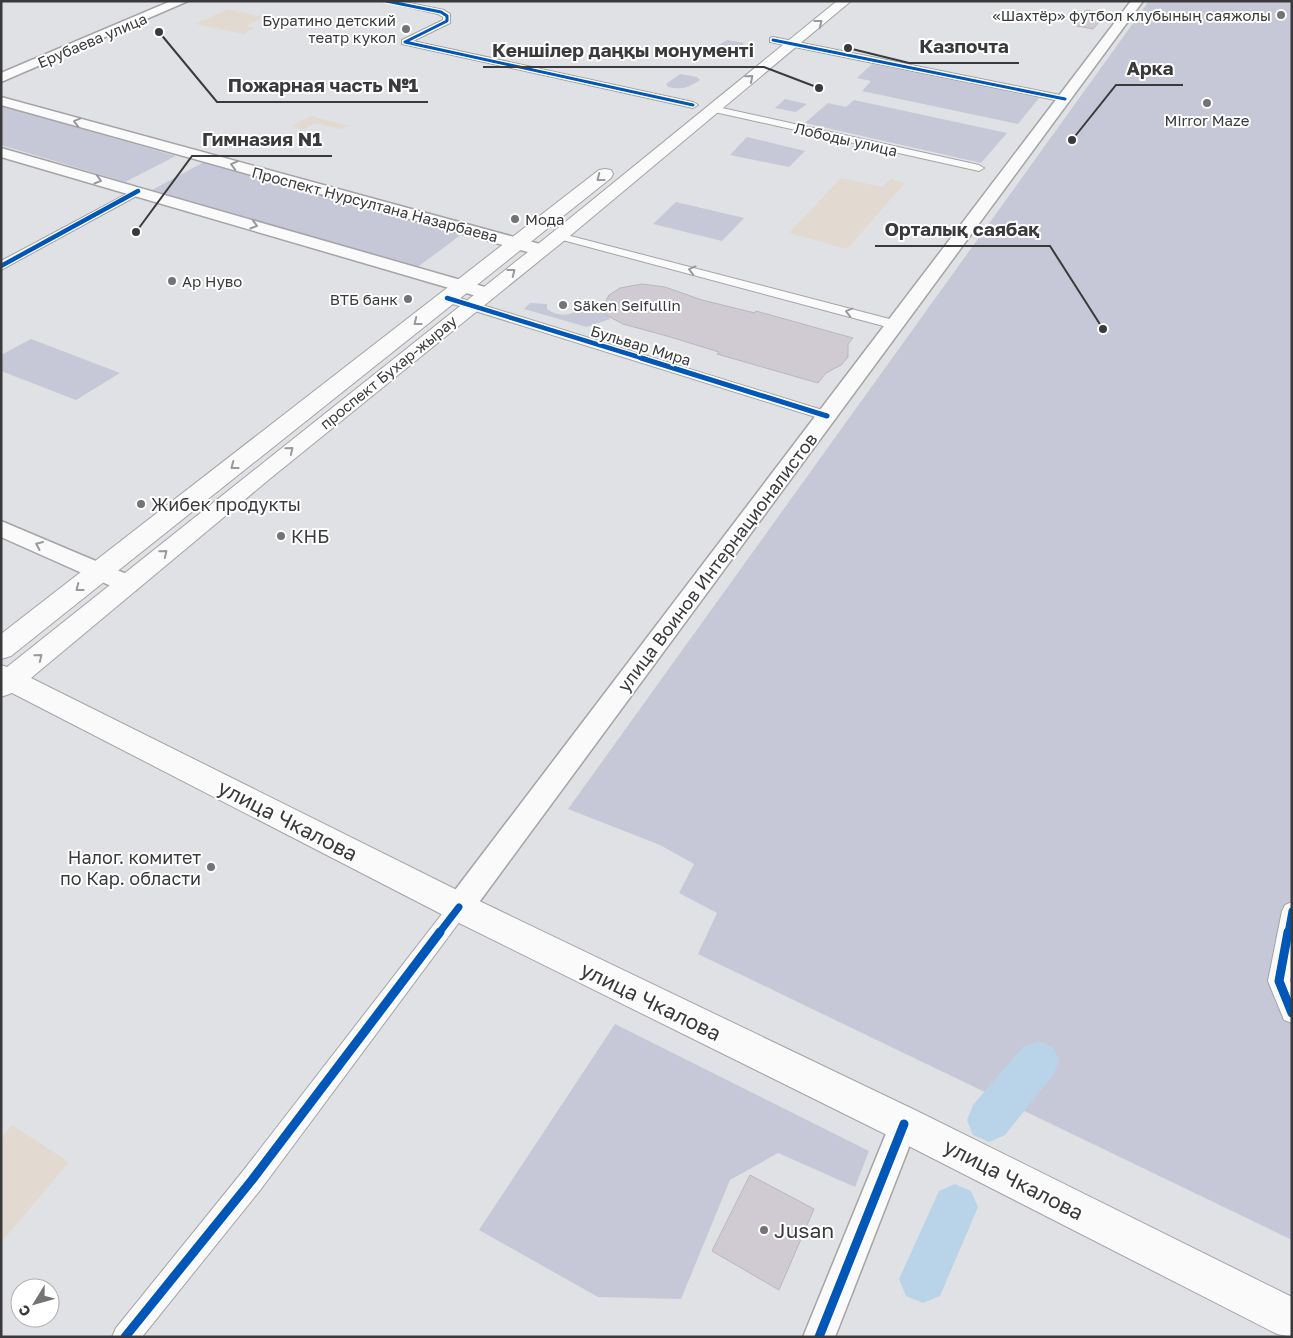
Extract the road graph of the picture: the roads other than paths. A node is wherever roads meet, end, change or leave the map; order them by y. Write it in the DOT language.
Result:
graph roads {
  1 [pos="182,1"];
  2 [pos="386,1"];
  3 [pos="845,1"];
  4 [pos="1137,1"];
  5 [pos="789,37"];
  6 [pos="758,52"];
  7 [pos="1,78"];
  8 [pos="1066,99"];
  9 [pos="1,101"];
  10 [pos="704,102"];
  11 [pos="1,152"];
  12 [pos="979,168"];
  13 [pos="138,192"];
  14 [pos="559,236"];
  15 [pos="517,243"];
  16 [pos="541,250"];
  17 [pos="1,266"];
  18 [pos="467,295"];
  19 [pos="896,325"];
  20 [pos="827,416"];
  21 [pos="1,528"];
  22 [pos="100,572"];
  23 [pos="128,584"];
  24 [pos="1,649"];
  25 [pos="4,681"];
  26 [pos="458,907"];
  27 [pos="1292,911"];
  28 [pos="1292,1013"];
  29 [pos="904,1124"];
  30 [pos="1292,1319"];
  31 [pos="125,1337"];
  32 [pos="820,1337"];
  1 -- 7 [label="main road, Ерубаева улица"];
  2 -- 10 [label="street, Лободы улица"];
  5 -- 3 [label="main road, проспект Бухар-жырау, one-way"];
  4 -- 8 [label="main road, улица Воинов Интернационалистов"];
  5 -- 6 [label="main road, проспект Бухар-жырау"];
  5 -- 8 [label="street"];
  10 -- 5 [label="main road, проспект Бухар-жырау, one-way"];
  8 -- 19 [label="main road, улица Воинов Интернационалистов"];
  15 -- 9 [label="main road, Проспект Нурсултана Назарбаева, one-way"];
  10 -- 12 [label="street, Лободы улица"];
  10 -- 14 [label="main road, проспект Бухар-жырау"];
  10 -- 15 [label="main road, проспект Бухар-жырау, one-way"];
  11 -- 13 [label="main road, one-way"];
  13 -- 17 [label="street"];
  13 -- 18 [label="main road, one-way"];
  14 -- 16 [label="main road, проспект Бухар-жырау"];
  19 -- 14 [label="street, one-way"];
  15 -- 16 [label="main road, Проспект Нурсултана Назарбаева"];
  15 -- 18 [label="main road, проспект Бухар-жырау"];
  18 -- 16 [label="main road, проспект Бухар-жырау, one-way"];
  18 -- 20 [label="street, Бульвар Мира"];
  18 -- 22 [label="main road, проспект Бухар-жырау, one-way"];
  23 -- 18 [label="main road, проспект Бухар-жырау, one-way"];
  19 -- 20 [label="main road, улица Воинов Интернационалистов"];
  20 -- 26 [label="main road, улица Воинов Интернационалистов"];
  22 -- 21 [label="main road, one-way"];
  22 -- 23 [label="main road"];
  22 -- 24 [label="main road, проспект Бухар-жырау, one-way"];
  25 -- 23 [label="main road, проспект Бухар-жырау, one-way"];
  25 -- 26 [label="main road, улица Чкалова"];
  26 -- 29 [label="main road, улица Чкалова"];
  26 -- 31 [label="street"];
  27 -- 28 [label="street"];
  29 -- 30 [label="main road, улица Чкалова"];
  29 -- 32 [label="street"];
}
